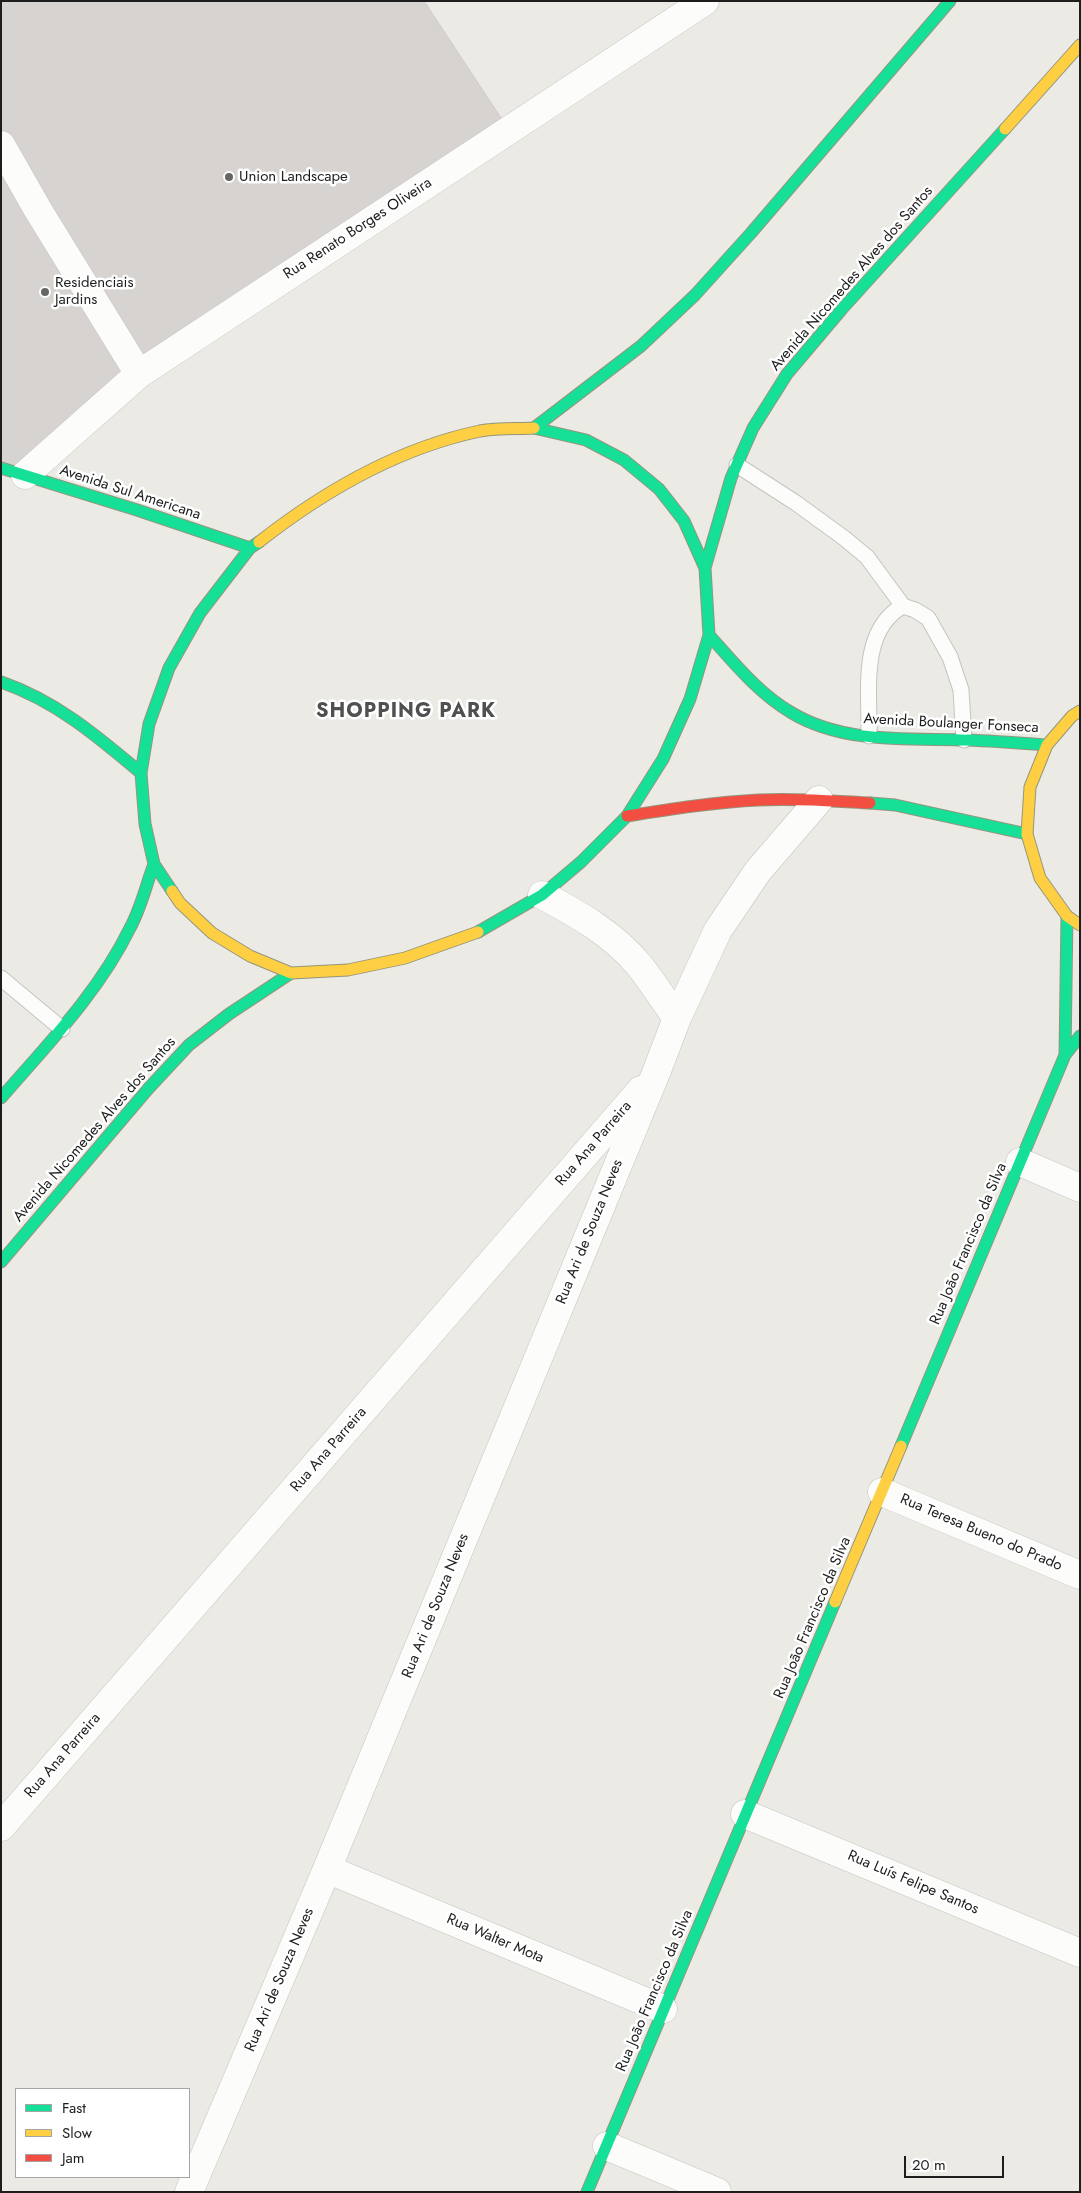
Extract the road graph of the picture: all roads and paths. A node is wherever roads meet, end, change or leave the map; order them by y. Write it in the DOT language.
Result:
graph roads {
  1 [pos="705,1"];
  2 [pos="950,1"];
  3 [pos="1080,45"];
  4 [pos="1,145"];
  5 [pos="139,374"];
  6 [pos="534,428"];
  7 [pos="737,465"];
  8 [pos="13,471"];
  9 [pos="250,548"];
  10 [pos="705,568"];
  11 [pos="903,606"];
  12 [pos="709,635"];
  13 [pos="1,682"];
  14 [pos="1080,711"];
  15 [pos="869,736"];
  16 [pos="964,740"];
  17 [pos="1048,744"];
  18 [pos="141,773"];
  19 [pos="819,800"];
  20 [pos="627,816"];
  21 [pos="1027,834"];
  22 [pos="154,864"];
  23 [pos="542,896"];
  24 [pos="1067,916"];
  25 [pos="1080,925"];
  26 [pos="291,973"];
  27 [pos="1,978"];
  28 [pos="676,1018"];
  29 [pos="62,1028"];
  30 [pos="1080,1036"];
  31 [pos="1064,1055"];
  32 [pos="656,1073"];
  33 [pos="1,1098"];
  34 [pos="1020,1162"];
  35 [pos="1080,1188"];
  36 [pos="1,1262"];
  37 [pos="882,1492"];
  38 [pos="1080,1575"];
  39 [pos="745,1814"];
  40 [pos="1,1827"];
  41 [pos="327,1869"];
  42 [pos="1080,1953"];
  43 [pos="663,2009"];
  44 [pos="606,2146"];
  45 [pos="189,2192"];
  46 [pos="587,2192"];
  47 [pos="716,2192"];
  1 -- 5 [label="street, Rua Renato Borges Oliveira"];
  2 -- 6 [label="street"];
  3 -- 7 [label="street, Avenida Nicomedes Alves dos Santos"];
  4 -- 5 [label="street"];
  5 -- 8 [label="street, Rua Renato Borges Oliveira"];
  6 -- 9 [label="street"];
  6 -- 10 [label="street"];
  7 -- 10 [label="street, Avenida Nicomedes Alves dos Santos"];
  7 -- 11 [label="lane"];
  8 -- 9 [label="street, Avenida Sul Americana"];
  9 -- 18 [label="street"];
  10 -- 12 [label="street"];
  11 -- 15 [label="lane"];
  11 -- 16 [label="lane"];
  12 -- 15 [label="street, Avenida Boulanger Fonseca"];
  12 -- 20 [label="street"];
  13 -- 18 [label="street"];
  14 -- 17 [label="street"];
  15 -- 16 [label="street, Avenida Boulanger Fonseca"];
  16 -- 17 [label="street, Avenida Boulanger Fonseca"];
  17 -- 21 [label="street"];
  18 -- 22 [label="street"];
  19 -- 20 [label="street"];
  19 -- 21 [label="street"];
  19 -- 28 [label="street, Rua Ari de Souza Neves"];
  20 -- 23 [label="street"];
  21 -- 24 [label="street"];
  22 -- 26 [label="street"];
  22 -- 29 [label="street"];
  23 -- 26 [label="street"];
  23 -- 28 [label="street"];
  24 -- 25 [label="street"];
  24 -- 31 [label="street, Rua João Francisco da Silva"];
  26 -- 36 [label="street, Avenida Nicomedes Alves dos Santos"];
  27 -- 29 [label="lane"];
  28 -- 32 [label="street, Rua Ari de Souza Neves"];
  29 -- 33 [label="street"];
  30 -- 31 [label="street, Rua João Francisco da Silva"];
  31 -- 34 [label="street, Rua João Francisco da Silva"];
  32 -- 40 [label="street, Rua Ana Parreira"];
  32 -- 41 [label="street, Rua Ari de Souza Neves"];
  34 -- 35 [label="street"];
  34 -- 37 [label="street, Rua João Francisco da Silva"];
  37 -- 38 [label="street, Rua Teresa Bueno do Prado"];
  37 -- 39 [label="street, Rua João Francisco da Silva"];
  39 -- 42 [label="street, Rua Luís Felipe Santos"];
  39 -- 43 [label="street, Rua João Francisco da Silva"];
  41 -- 43 [label="street, Rua Walter Mota"];
  41 -- 45 [label="street, Rua Ari de Souza Neves"];
  43 -- 44 [label="street, Rua João Francisco da Silva"];
  44 -- 46 [label="street, Rua João Francisco da Silva"];
  44 -- 47 [label="street"];
}
